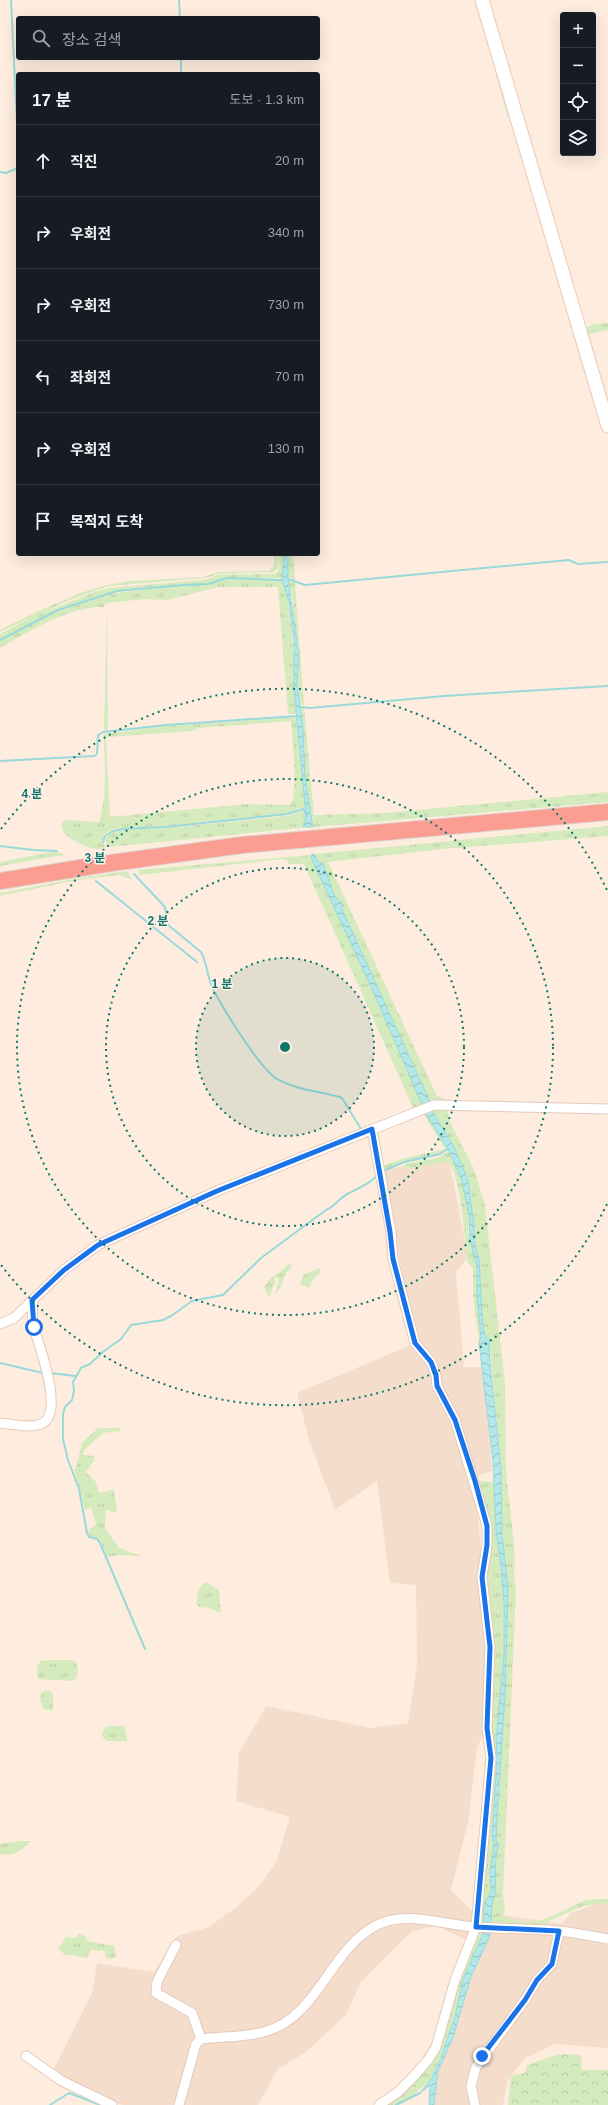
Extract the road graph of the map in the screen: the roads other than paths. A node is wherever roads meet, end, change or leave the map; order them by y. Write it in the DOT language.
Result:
graph roads {
  1 [pos="482,0"];
  2 [pos="608,426"];
  3 [pos="608,812"];
  4 [pos="0,881"];
  5 [pos="608,1109"];
  6 [pos="372,1129"];
  7 [pos="32,1300"];
  8 [pos="0,1324"];
  9 [pos="0,1423"];
  10 [pos="476,1927"];
  11 [pos="559,1931"];
  12 [pos="608,1939"];
  13 [pos="176,1946"];
  14 [pos="201,2039"];
  15 [pos="26,2056"];
  16 [pos="112,2105"];
  17 [pos="179,2105"];
  18 [pos="379,2105"];
  19 [pos="475,2105"];
  1 -- 2 [label="street"];
  3 -- 4 [label="highway"];
  5 -- 6 [label="street"];
  6 -- 7 [label="street"];
  6 -- 10 [label="street"];
  7 -- 8 [label="street"];
  7 -- 9 [label="street"];
  10 -- 11 [label="street"];
  10 -- 14 [label="street"];
  10 -- 18 [label="street"];
  11 -- 12 [label="street"];
  11 -- 19 [label="street"];
  13 -- 14 [label="street"];
  14 -- 17 [label="street"];
  15 -- 16 [label="street"];
}
